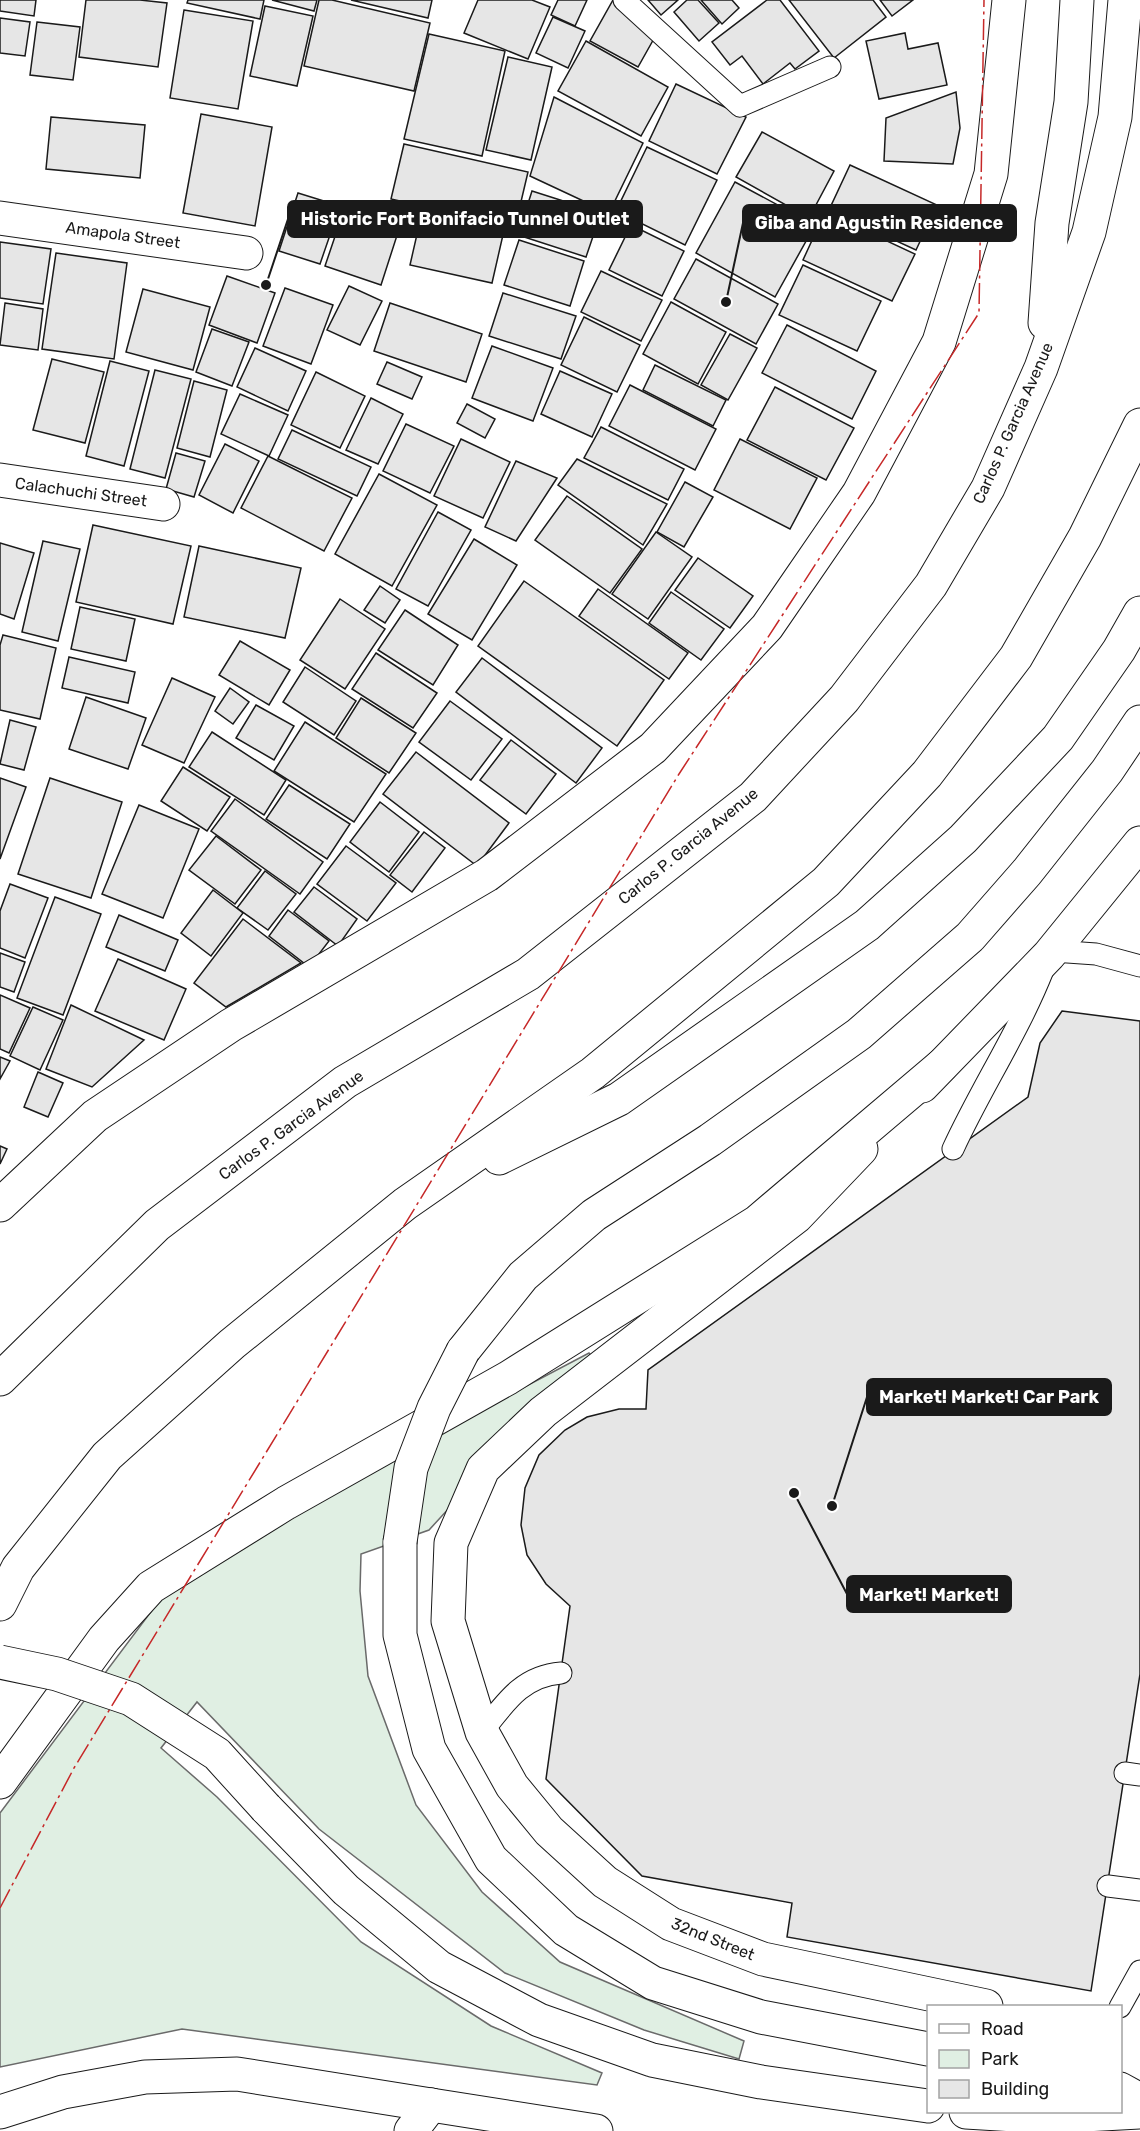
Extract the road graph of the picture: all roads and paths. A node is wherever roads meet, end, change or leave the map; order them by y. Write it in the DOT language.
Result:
graph roads {
  1 [pos="624,0"];
  2 [pos="1009,0"];
  3 [pos="1077,0"];
  4 [pos="1125,0"];
  5 [pos="830,67"];
  6 [pos="0,218"];
  7 [pos="246,253"];
  8 [pos="1041,368"];
  9 [pos="1140,424"];
  10 [pos="0,480"];
  11 [pos="163,504"];
  12 [pos="1140,613"];
  13 [pos="1140,722"];
  14 [pos="1140,843"];
  15 [pos="1051,953"];
  16 [pos="1140,966"];
  17 [pos="941,1066"];
  18 [pos="953,1149"];
  19 [pos="405,1204"];
  20 [pos="0,1205"];
  21 [pos="0,1379"];
  22 [pos="0,1605"];
  23 [pos="0,1662"];
  24 [pos="561,1673"];
  25 [pos="482,1732"];
  26 [pos="0,1782"];
  27 [pos="1108,1886"];
  28 [pos="1140,1890"];
  29 [pos="1140,1971"];
  30 [pos="1140,1976"];
  31 [pos="977,2005"];
  32 [pos="1121,2005"];
  33 [pos="927,2049"];
  34 [pos="1122,2090"];
  35 [pos="1140,2100"];
  36 [pos="431,2105"];
  37 [pos="927,2106"];
  38 [pos="0,2112"];
  39 [pos="1140,2112"];
  40 [pos="982,2113"];
  41 [pos="1121,2113"];
  42 [pos="1122,2113"];
  43 [pos="411,2131"];
  44 [pos="596,2131"];
  1 -- 5 [label="lane"];
  2 -- 20 [label="main road"];
  3 -- 8 [label="main road"];
  4 -- 8 [label="main road, Carlos P. Garcia Avenue"];
  6 -- 7 [label="main road, Amapola Street"];
  8 -- 21 [label="main road, Carlos P. Garcia Avenue"];
  9 -- 19 [label="main road"];
  10 -- 11 [label="main road, Calachuchi Street"];
  12 -- 19 [label="main road"];
  13 -- 33 [label="main road, bridge"];
  14 -- 15 [label="main road"];
  15 -- 16 [label="lane"];
  15 -- 17 [label="main road"];
  15 -- 18 [label="lane"];
  17 -- 25 [label="main road"];
  17 -- 26 [label="main road"];
  19 -- 22 [label="main road"];
  23 -- 37 [label="main road, bridge"];
  24 -- 25 [label="lane"];
  25 -- 31 [label="main road, 32nd Street"];
  27 -- 28 [label="lane"];
  29 -- 30 [label="lane"];
  30 -- 32 [label="lane"];
  34 -- 35 [label="main road"];
  36 -- 38 [label="main road"];
  36 -- 43 [label="main road"];
  36 -- 44 [label="main road"];
  39 -- 42 [label="main road"];
  40 -- 41 [label="main road"];
}
